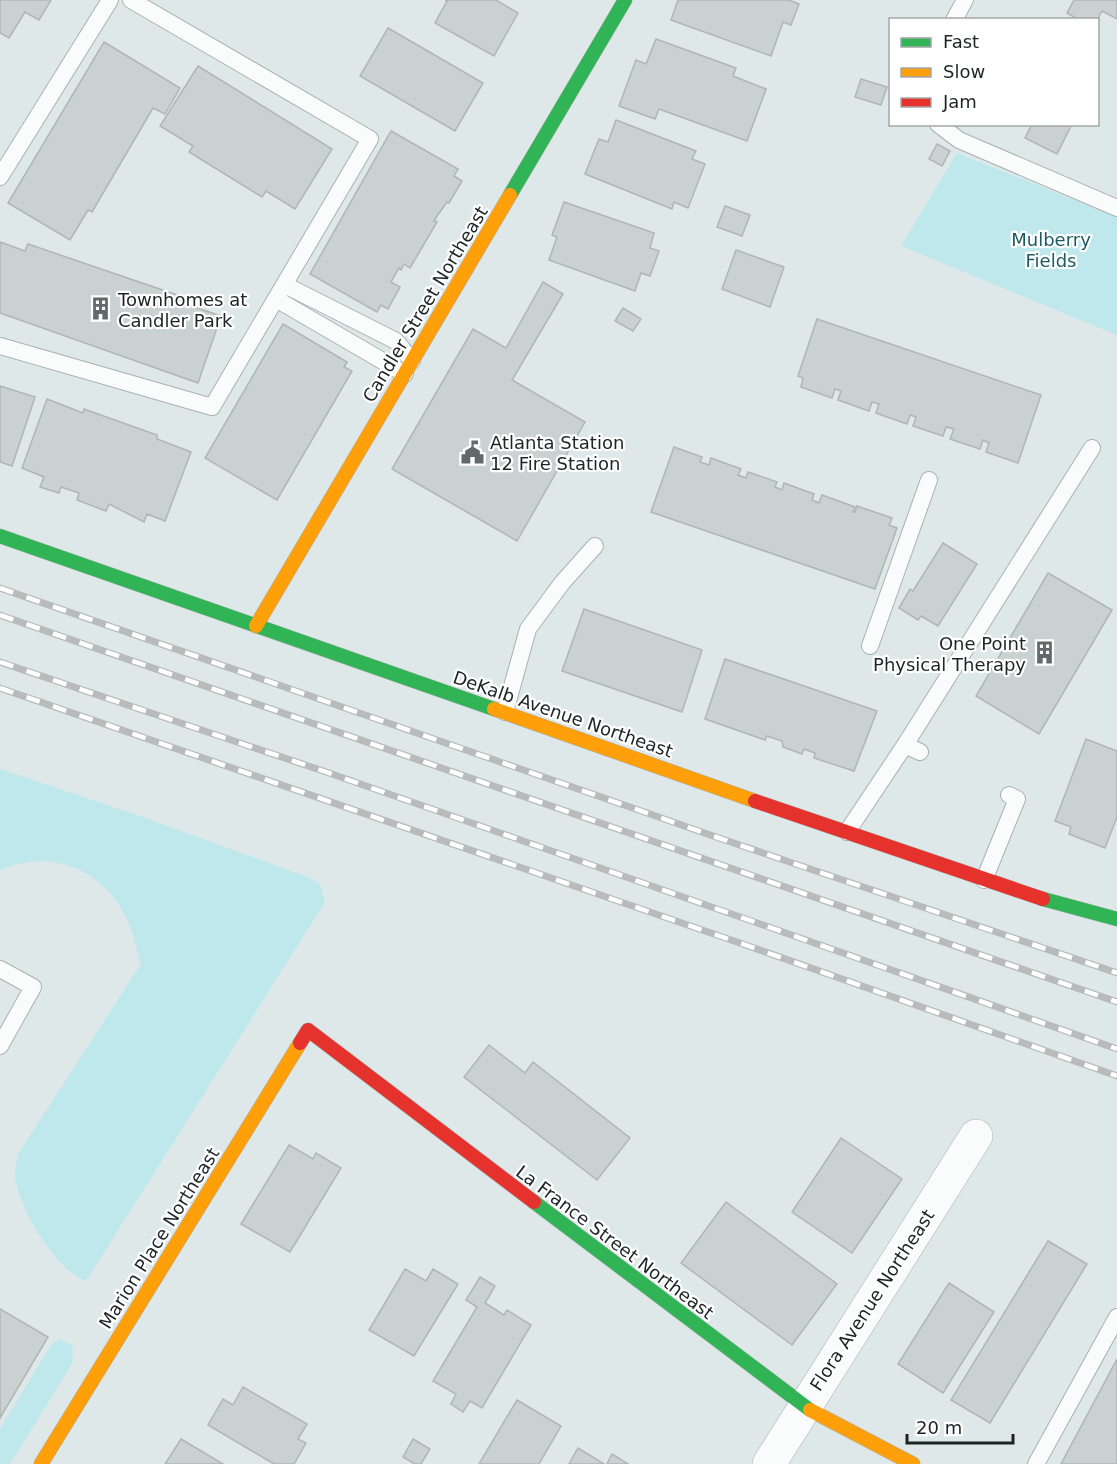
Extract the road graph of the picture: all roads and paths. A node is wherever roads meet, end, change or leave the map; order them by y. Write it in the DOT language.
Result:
graph roads {
  1 [pos="110,0"];
  2 [pos="131,0"];
  3 [pos="625,0"];
  4 [pos="965,0"];
  5 [pos="955,18"];
  6 [pos="942,126"];
  7 [pos="0,177"];
  8 [pos="1117,208"];
  9 [pos="285,285"];
  10 [pos="276,299"];
  11 [pos="0,346"];
  12 [pos="408,367"];
  13 [pos="1092,448"];
  14 [pos="929,480"];
  15 [pos="0,536"];
  16 [pos="595,546"];
  17 [pos="256,626"];
  18 [pos="870,646"];
  19 [pos="505,712"];
  20 [pos="1009,795"];
  21 [pos="847,832"];
  22 [pos="984,880"];
  23 [pos="1117,919"];
  24 [pos="0,969"];
  25 [pos="308,1030"];
  26 [pos="0,1046"];
  27 [pos="976,1136"];
  28 [pos="1117,1317"];
  29 [pos="803,1407"];
  30 [pos="41,1464"];
  31 [pos="769,1464"];
  32 [pos="913,1464"];
  33 [pos="1036,1464"];
  1 -- 7 [label="lane"];
  2 -- 9 [label="lane"];
  3 -- 12 [label="street, Candler Street Northeast"];
  4 -- 5 [label="lane"];
  6 -- 8 [label="lane"];
  9 -- 10 [label="lane"];
  9 -- 12 [label="lane"];
  10 -- 11 [label="lane"];
  10 -- 12 [label="lane"];
  12 -- 17 [label="street, Candler Street Northeast"];
  13 -- 21 [label="lane"];
  14 -- 18 [label="lane"];
  15 -- 17 [label="street, DeKalb Avenue Northeast"];
  16 -- 19 [label="lane"];
  17 -- 19 [label="street, DeKalb Avenue Northeast"];
  19 -- 21 [label="street, DeKalb Avenue Northeast"];
  20 -- 22 [label="lane"];
  21 -- 22 [label="street, DeKalb Avenue Northeast"];
  22 -- 23 [label="street, DeKalb Avenue Northeast"];
  24 -- 26 [label="lane"];
  25 -- 29 [label="street, La France Street Northeast"];
  25 -- 30 [label="street, Marion Place Northeast"];
  27 -- 29 [label="street, Flora Avenue Northeast"];
  28 -- 33 [label="lane"];
  29 -- 31 [label="street, Flora Avenue Northeast"];
  29 -- 32 [label="street, La France Street Northeast"];
}
